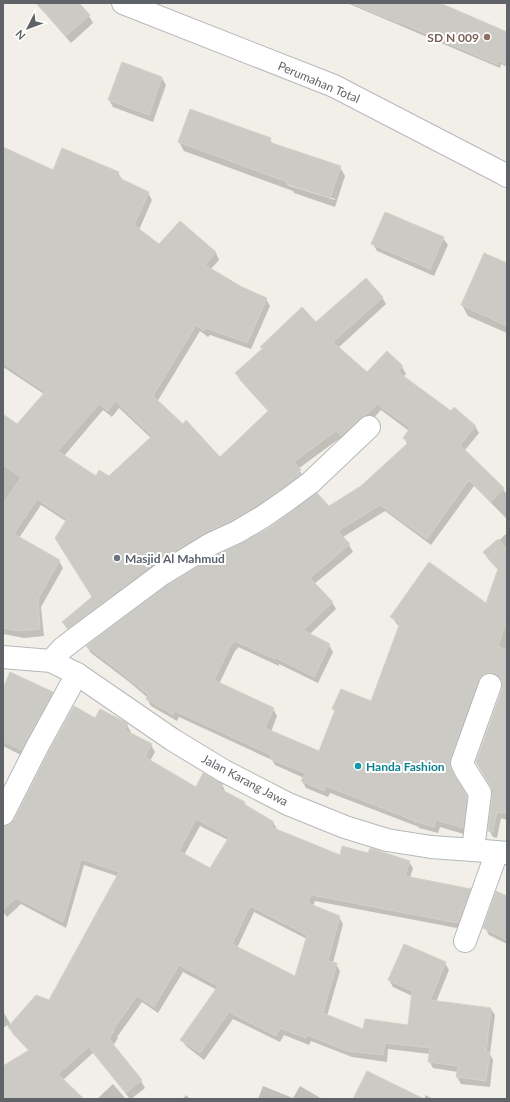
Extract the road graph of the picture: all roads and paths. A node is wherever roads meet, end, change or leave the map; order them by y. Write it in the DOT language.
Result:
graph roads {
  1 [pos="123,3"];
  2 [pos="507,176"];
  3 [pos="369,427"];
  4 [pos="3,657"];
  5 [pos="51,661"];
  6 [pos="76,674"];
  7 [pos="490,685"];
  8 [pos="3,814"];
  9 [pos="473,850"];
  10 [pos="502,853"];
  11 [pos="465,940"];
  1 -- 2 [label="street, Perumahan Total"];
  3 -- 5 [label="street"];
  4 -- 5 [label="street, Jalan Karang Jawa"];
  5 -- 6 [label="street, Jalan Karang Jawa"];
  6 -- 8 [label="street"];
  6 -- 9 [label="street, Jalan Karang Jawa"];
  7 -- 9 [label="street"];
  9 -- 10 [label="street, Jalan Karang Jawa"];
  10 -- 11 [label="street"];
}
